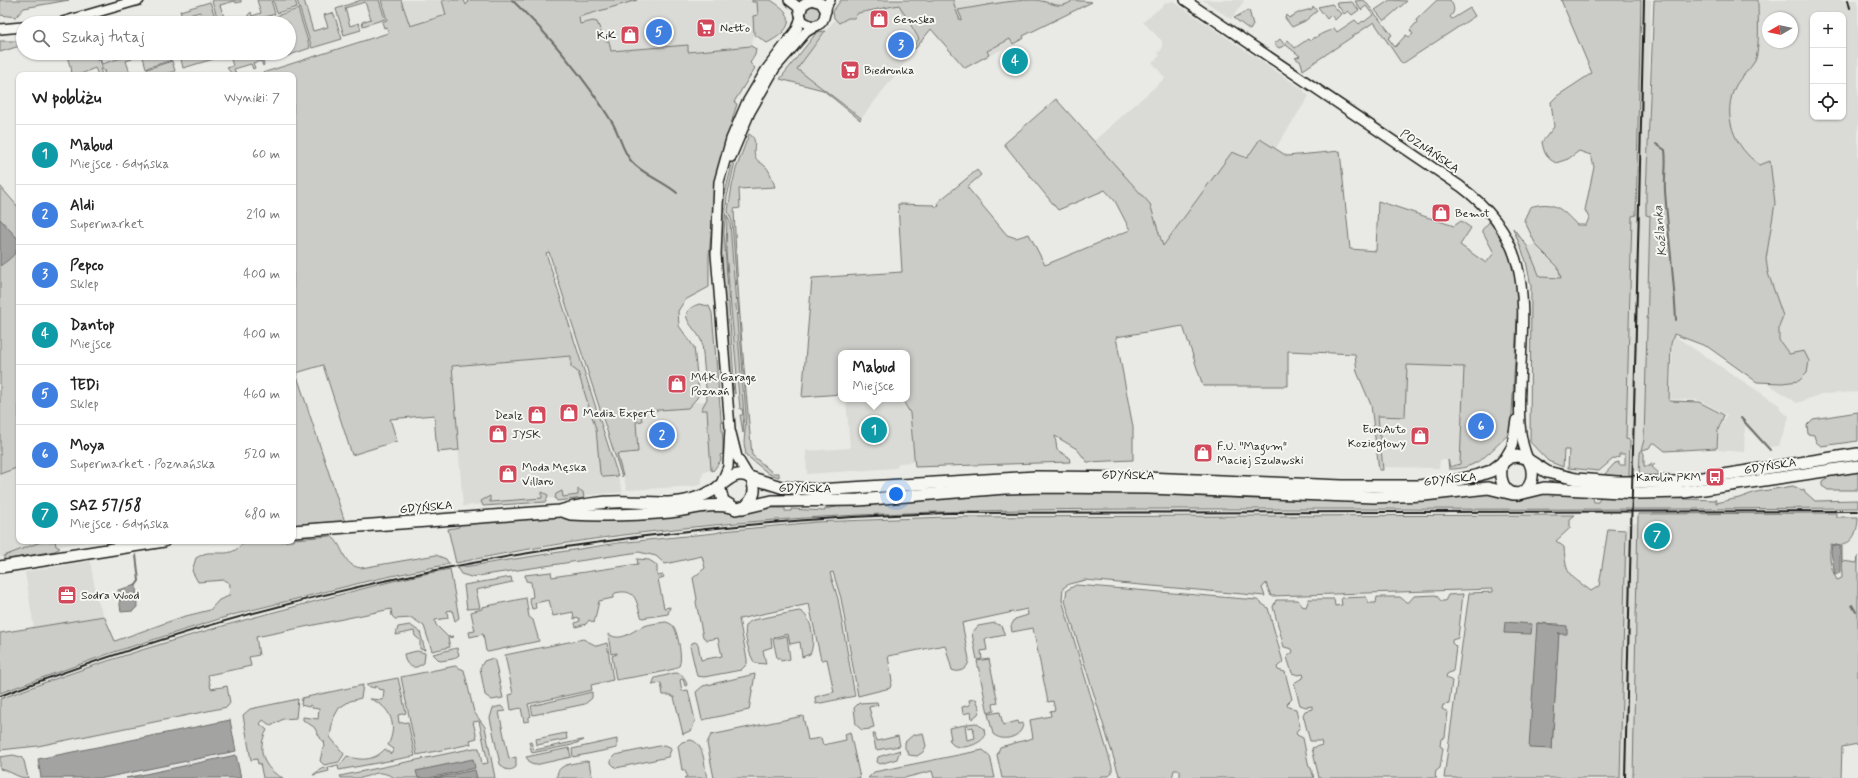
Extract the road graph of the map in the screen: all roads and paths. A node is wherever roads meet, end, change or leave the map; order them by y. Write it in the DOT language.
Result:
graph roads {
  1 [pos="139,0"];
  2 [pos="789,0"];
  3 [pos="809,0"];
  4 [pos="830,0"];
  5 [pos="1185,0"];
  6 [pos="826,11"];
  7 [pos="83,16"];
  8 [pos="800,16"];
  9 [pos="0,25"];
  10 [pos="816,26"];
  11 [pos="16,27"];
  12 [pos="5,28"];
  13 [pos="720,195"];
  14 [pos="1519,406"];
  15 [pos="730,428"];
  16 [pos="1858,454"];
  17 [pos="1503,461"];
  18 [pos="1529,461"];
  19 [pos="1858,466"];
  20 [pos="749,477"];
  21 [pos="719,486"];
  22 [pos="1516,494"];
  23 [pos="739,508"];
  24 [pos="560,511"];
  25 [pos="296,531"];
  26 [pos="145,544"];
  27 [pos="0,567"];
  1 -- 7 [label="street"];
  2 -- 8 [label="street"];
  3 -- 6 [label="street"];
  3 -- 8 [label="street"];
  4 -- 6 [label="street"];
  5 -- 14 [label="street, POZNAŃSKA"];
  6 -- 10 [label="street"];
  8 -- 10 [label="street"];
  8 -- 13 [label="street"];
  9 -- 12 [label="street"];
  10 -- 13 [label="street"];
  11 -- 12 [label="street"];
  13 -- 15 [label="street"];
  14 -- 17 [label="street, POZNAŃSKA"];
  14 -- 18 [label="street, POZNAŃSKA"];
  15 -- 20 [label="street"];
  15 -- 21 [label="street"];
  16 -- 18 [label="main road, GDYŃSKA"];
  17 -- 18 [label="main road"];
  17 -- 20 [label="main road, GDYŃSKA"];
  17 -- 22 [label="main road"];
  18 -- 22 [label="main road"];
  19 -- 22 [label="main road, GDYŃSKA"];
  20 -- 21 [label="main road"];
  20 -- 23 [label="main road"];
  21 -- 23 [label="main road"];
  21 -- 24 [label="main road, GDYŃSKA"];
  22 -- 23 [label="main road, GDYŃSKA"];
  23 -- 24 [label="main road, GDYŃSKA"];
  24 -- 25 [label="main road, GDYŃSKA"];
  26 -- 27 [label="main road"];
}
